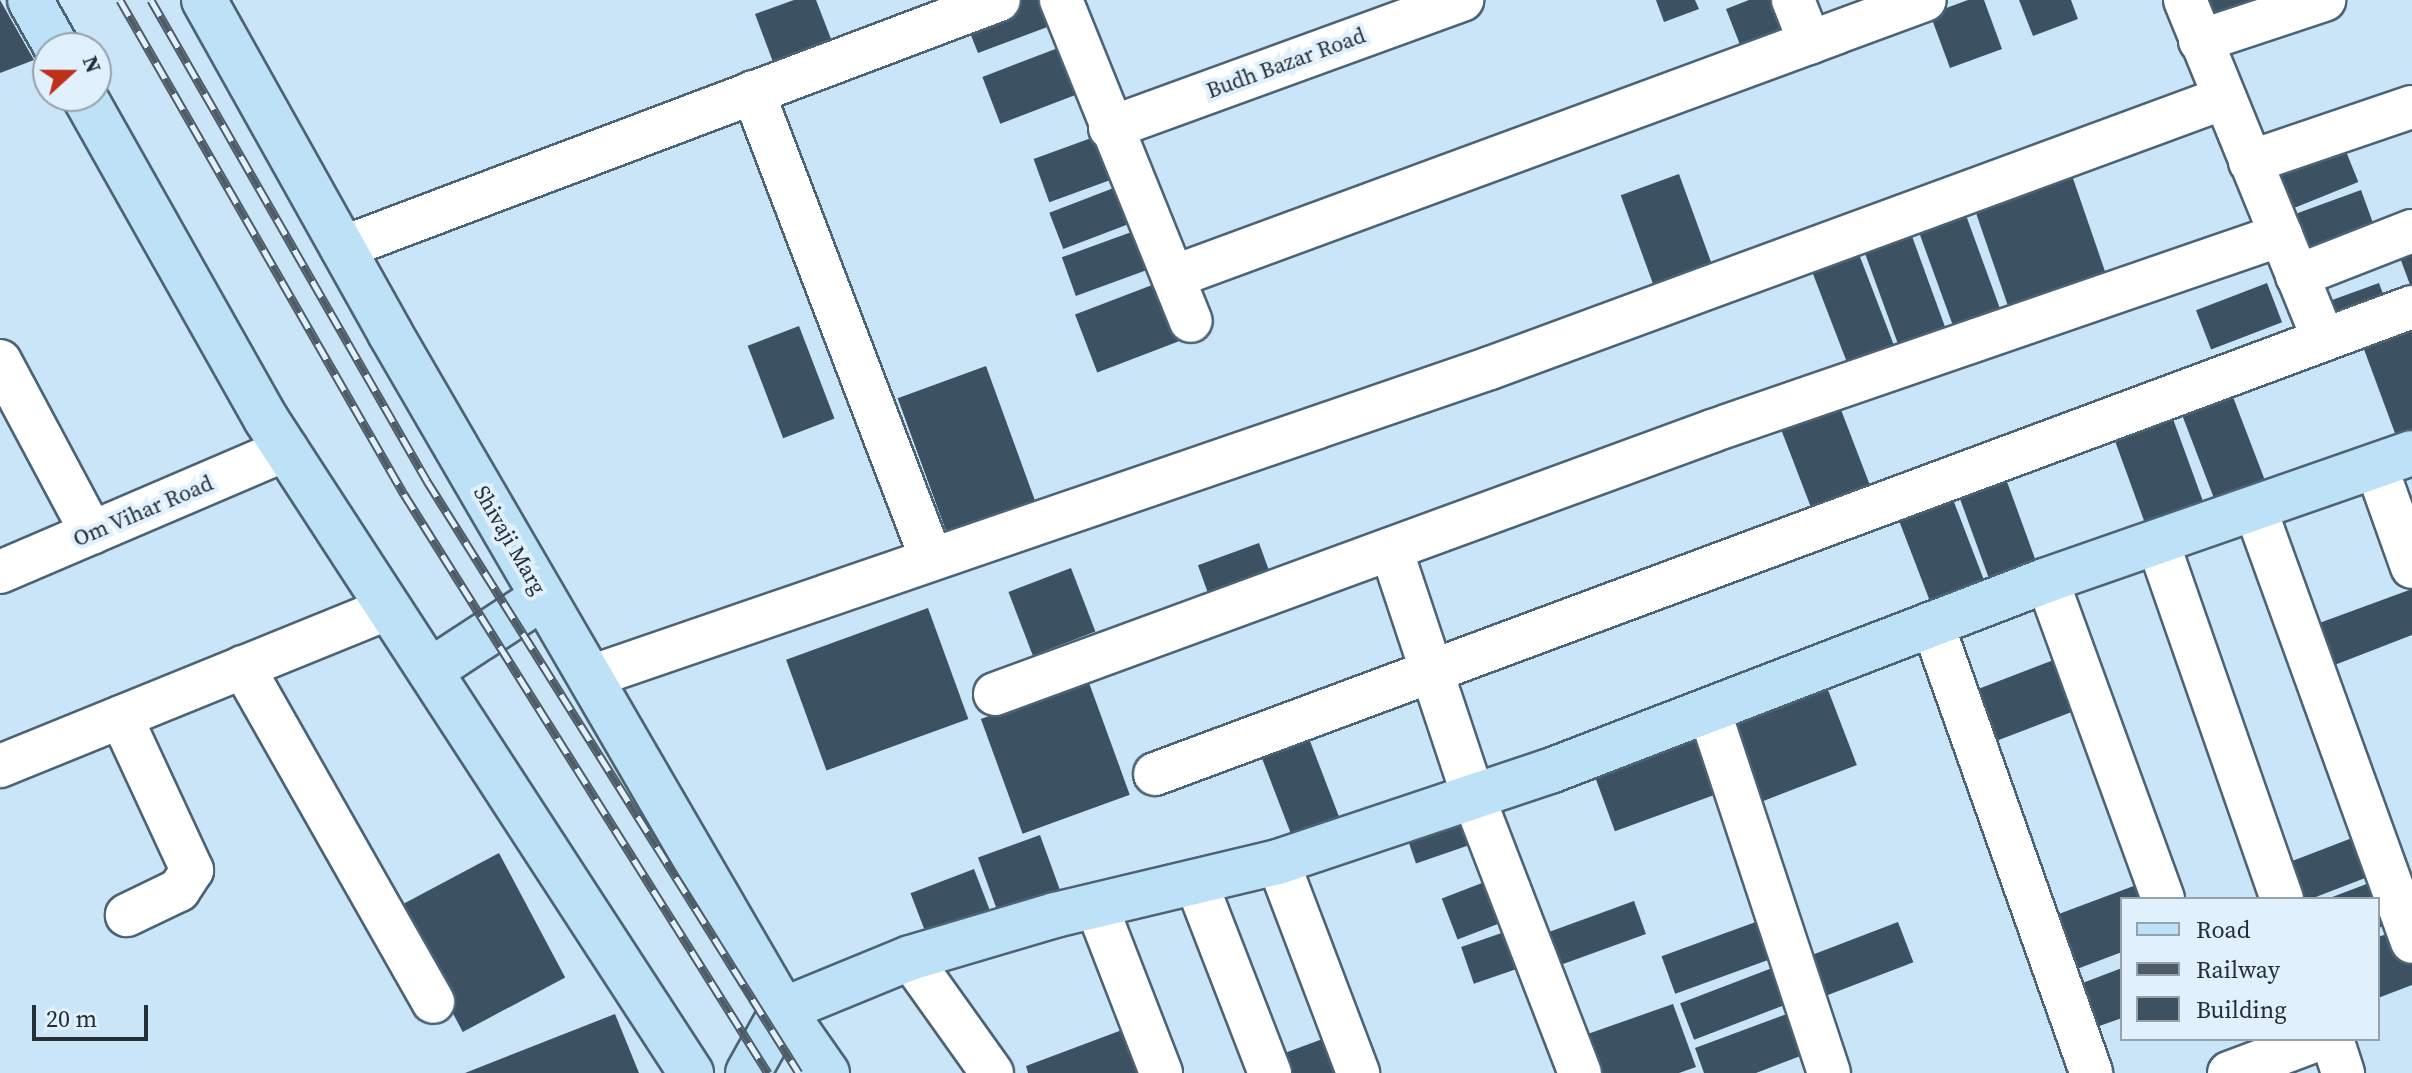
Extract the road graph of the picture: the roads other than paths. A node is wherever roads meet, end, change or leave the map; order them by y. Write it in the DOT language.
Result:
graph roads {
  1 [pos="30,0"];
  2 [pos="204,0"];
  3 [pos="999,0"];
  4 [pos="1061,0"];
  5 [pos="1462,0"];
  6 [pos="1793,0"];
  7 [pos="1925,0"];
  8 [pos="2185,0"];
  9 [pos="2324,0"];
  10 [pos="48,32"];
  11 [pos="2200,41"];
  12 [pos="1810,43"];
  13 [pos="753,92"];
  14 [pos="2224,98"];
  15 [pos="2412,107"];
  16 [pos="93,112"];
  17 [pos="1110,128"];
  18 [pos="2250,162"];
  19 [pos="2412,231"];
  20 [pos="2281,235"];
  21 [pos="342,248"];
  22 [pos="2297,276"];
  23 [pos="1173,277"];
  24 [pos="2412,307"];
  25 [pos="1191,321"];
  26 [pos="2324,340"];
  27 [pos="0,361"];
  28 [pos="287,449"];
  29 [pos="2394,459"];
  30 [pos="2256,511"];
  31 [pos="92,533"];
  32 [pos="2158,543"];
  33 [pos="1391,549"];
  34 [pos="931,558"];
  35 [pos="2412,567"];
  36 [pos="0,572"];
  37 [pos="2047,580"];
  38 [pos="543,597"];
  39 [pos="389,608"];
  40 [pos="1932,623"];
  41 [pos="243,667"];
  42 [pos="1430,667"];
  43 [pos="430,671"];
  44 [pos="590,677"];
  45 [pos="995,694"];
  46 [pos="1709,710"];
  47 [pos="121,717"];
  48 [pos="0,766"];
  49 [pos="1155,774"];
  50 [pos="1473,796"];
  51 [pos="1278,862"];
  52 [pos="1197,885"];
  53 [pos="2162,897"];
  54 [pos="2281,897"];
  55 [pos="1096,905"];
  56 [pos="127,915"];
  57 [pos="2412,942"];
  58 [pos="910,958"];
  59 [pos="433,1002"];
  60 [pos="783,1010"];
  61 [pos="2214,1041"];
  62 [pos="2314,1041"];
  63 [pos="2333,1041"];
  64 [pos="691,1073"];
  65 [pos="748,1073"];
  66 [pos="827,1073"];
  67 [pos="992,1073"];
  68 [pos="1161,1073"];
  69 [pos="1270,1073"];
  70 [pos="1358,1073"];
  71 [pos="1580,1073"];
  72 [pos="1829,1073"];
  73 [pos="2091,1073"];
  74 [pos="2227,1073"];
  75 [pos="2343,1073"];
  1 -- 10 [label="main road"];
  2 -- 21 [label="main road, Shivaji Marg"];
  3 -- 13 [label="street"];
  4 -- 17 [label="street"];
  5 -- 17 [label="street, Budh Bazar Road"];
  6 -- 12 [label="street"];
  7 -- 12 [label="street"];
  8 -- 11 [label="street"];
  9 -- 11 [label="street"];
  11 -- 14 [label="street"];
  12 -- 23 [label="street"];
  13 -- 21 [label="street"];
  13 -- 34 [label="street"];
  14 -- 18 [label="street"];
  14 -- 34 [label="street"];
  15 -- 18 [label="street"];
  16 -- 28 [label="main road"];
  17 -- 23 [label="street"];
  18 -- 20 [label="street"];
  19 -- 22 [label="street"];
  20 -- 22 [label="street"];
  20 -- 33 [label="street"];
  21 -- 38 [label="main road, Shivaji Marg"];
  22 -- 26 [label="street"];
  23 -- 25 [label="street"];
  24 -- 26 [label="street"];
  26 -- 42 [label="street"];
  27 -- 31 [label="street"];
  28 -- 31 [label="street, Om Vihar Road"];
  28 -- 39 [label="main road"];
  29 -- 30 [label="main road"];
  29 -- 35 [label="street"];
  30 -- 32 [label="main road"];
  30 -- 57 [label="street"];
  31 -- 36 [label="street, Om Vihar Road"];
  32 -- 37 [label="main road"];
  32 -- 54 [label="street"];
  33 -- 42 [label="street"];
  33 -- 45 [label="street"];
  34 -- 44 [label="street"];
  37 -- 40 [label="main road"];
  37 -- 53 [label="street"];
  38 -- 43 [label="main road"];
  38 -- 44 [label="main road, Shivaji Marg"];
  39 -- 41 [label="street"];
  39 -- 43 [label="main road"];
  40 -- 46 [label="main road"];
  40 -- 73 [label="street"];
  41 -- 47 [label="street"];
  41 -- 59 [label="street"];
  42 -- 49 [label="street"];
  42 -- 50 [label="street"];
  43 -- 64 [label="main road"];
  44 -- 60 [label="main road, Shivaji Marg"];
  46 -- 50 [label="main road"];
  46 -- 72 [label="street"];
  47 -- 48 [label="street"];
  47 -- 56 [label="street"];
  50 -- 51 [label="main road"];
  50 -- 71 [label="street"];
  51 -- 52 [label="main road"];
  51 -- 70 [label="street"];
  52 -- 55 [label="main road"];
  52 -- 69 [label="street"];
  55 -- 58 [label="main road"];
  55 -- 68 [label="street"];
  58 -- 60 [label="main road"];
  58 -- 67 [label="street"];
  60 -- 65 [label="main road"];
  60 -- 66 [label="main road, Shivaji Marg"];
  61 -- 74 [label="street"];
  62 -- 74 [label="street"];
  63 -- 75 [label="street"];
}
